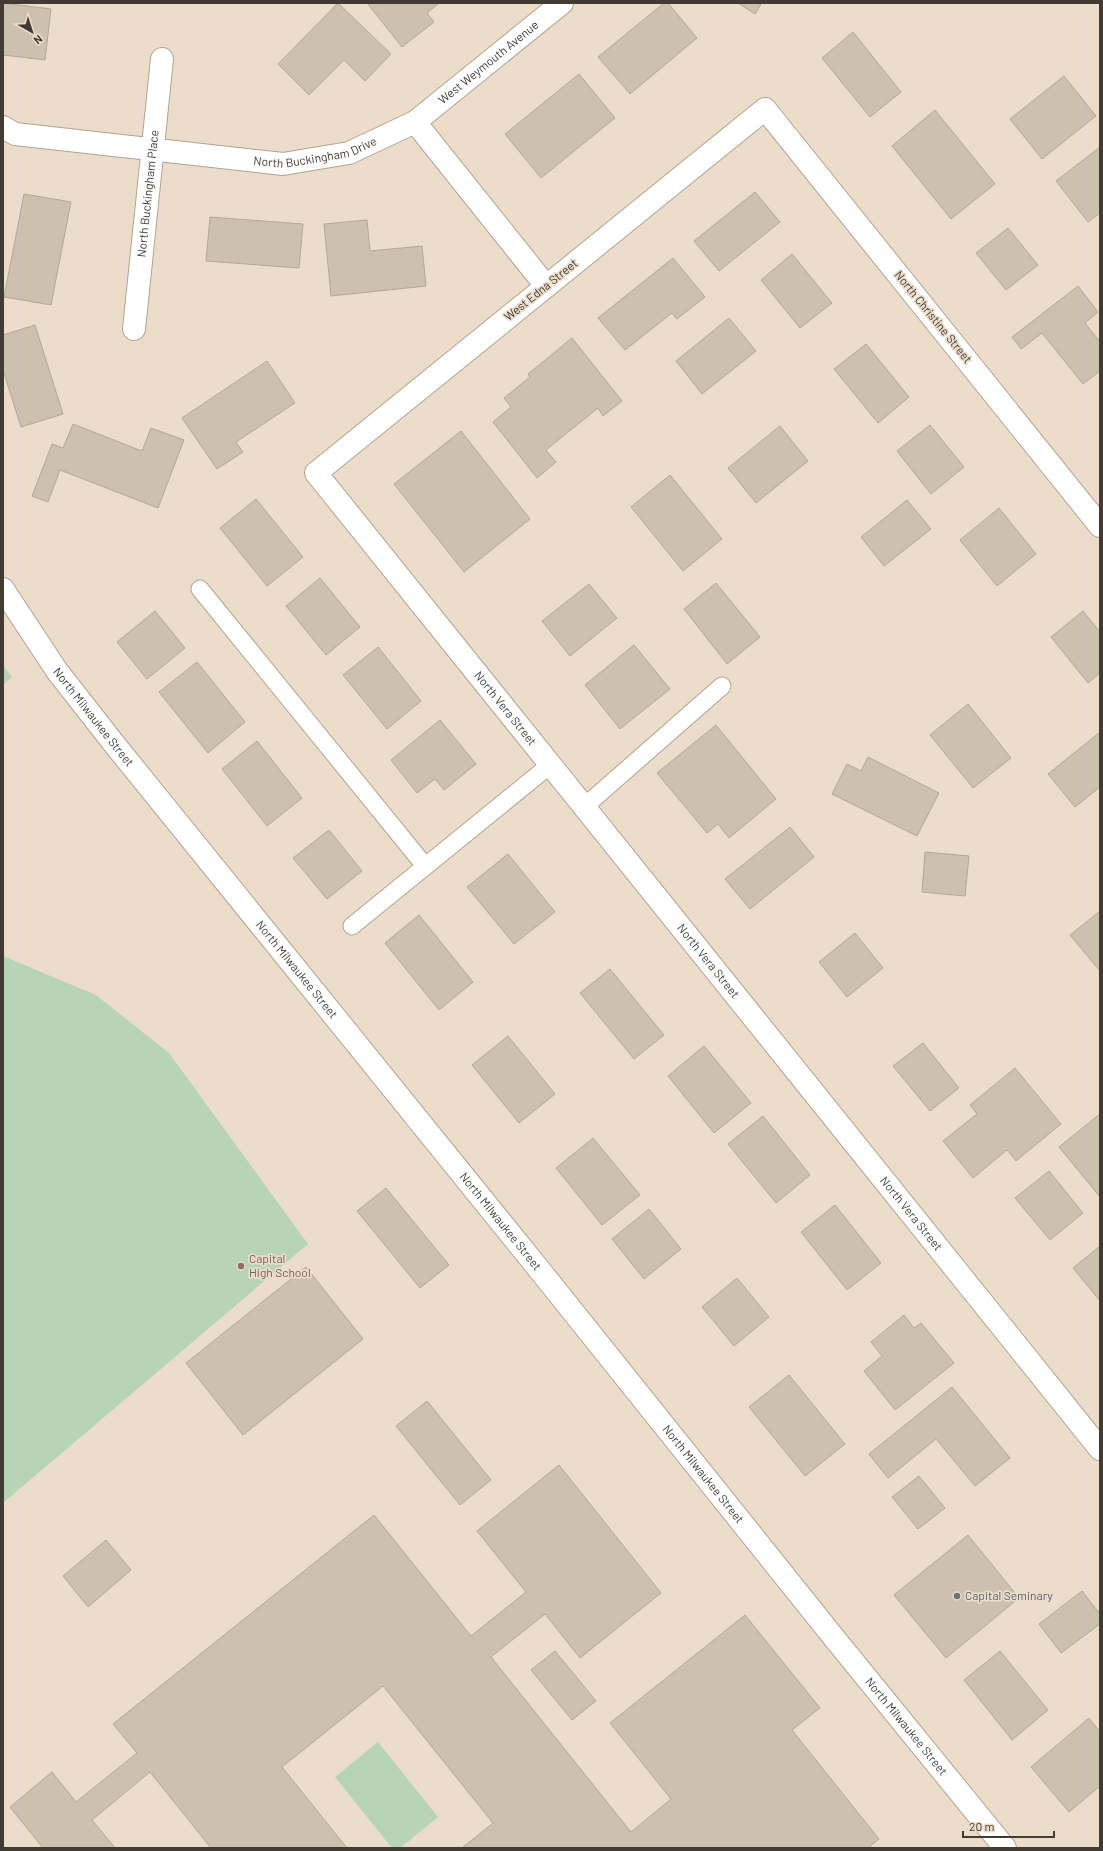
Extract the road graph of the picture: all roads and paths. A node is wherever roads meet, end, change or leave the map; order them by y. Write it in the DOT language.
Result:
graph roads {
  1 [pos="562,3"];
  2 [pos="162,59"];
  3 [pos="765,109"];
  4 [pos="415,122"];
  5 [pos="3,127"];
  6 [pos="153,149"];
  7 [pos="546,286"];
  8 [pos="134,329"];
  9 [pos="316,473"];
  10 [pos="1100,526"];
  11 [pos="3,589"];
  12 [pos="200,589"];
  13 [pos="722,686"];
  14 [pos="550,765"];
  15 [pos="584,807"];
  16 [pos="425,866"];
  17 [pos="352,926"];
  18 [pos="1100,1449"];
  19 [pos="1005,1848"];
  1 -- 4 [label="street, West Weymouth Avenue"];
  2 -- 6 [label="street, North Buckingham Place"];
  3 -- 7 [label="street, West Edna Street"];
  3 -- 10 [label="street, North Christine Street"];
  4 -- 6 [label="street, North Buckingham Drive"];
  4 -- 7 [label="street"];
  5 -- 6 [label="street, North Buckingham Drive"];
  6 -- 8 [label="street, North Buckingham Place"];
  7 -- 9 [label="street, West Edna Street"];
  9 -- 14 [label="street, North Vera Street"];
  11 -- 19 [label="street, North Milwaukee Street"];
  12 -- 16 [label="lane"];
  13 -- 15 [label="lane"];
  14 -- 15 [label="street, North Vera Street"];
  14 -- 16 [label="lane"];
  15 -- 18 [label="street, North Vera Street"];
  16 -- 17 [label="lane"];
}
